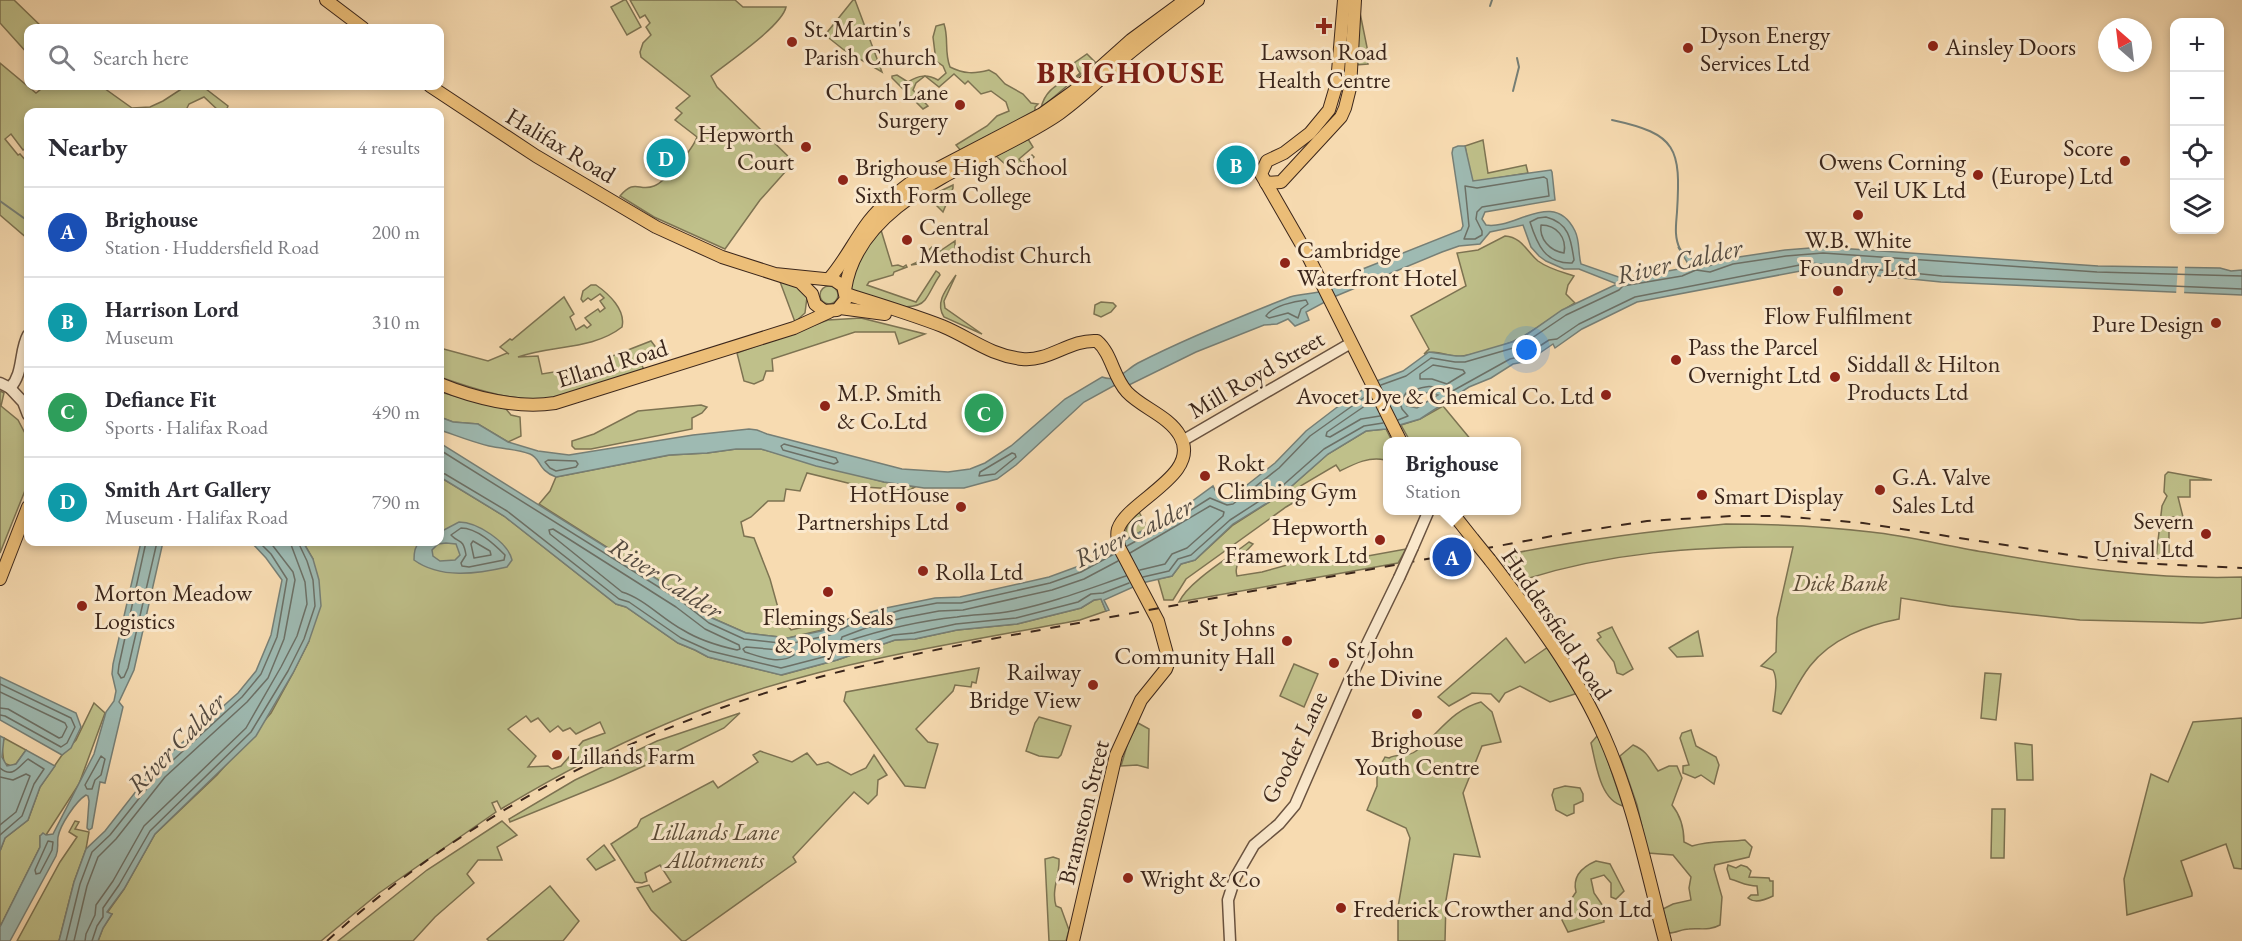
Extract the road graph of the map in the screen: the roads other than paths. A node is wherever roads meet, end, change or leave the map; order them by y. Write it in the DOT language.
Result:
graph roads {
  1 [pos="326,0"];
  2 [pos="1185,0"];
  3 [pos="1198,0"];
  4 [pos="1344,0"];
  5 [pos="1355,0"];
  6 [pos="358,24"];
  7 [pos="435,90"];
  8 [pos="1284,153"];
  9 [pos="1285,178"];
  10 [pos="1266,183"];
  11 [pos="1278,204"];
  12 [pos="774,274"];
  13 [pos="827,279"];
  14 [pos="845,292"];
  15 [pos="814,299"];
  16 [pos="835,310"];
  17 [pos="925,321"];
  18 [pos="794,328"];
  19 [pos="1351,343"];
  20 [pos="24,349"];
  21 [pos="444,385"];
  22 [pos="5,386"];
  23 [pos="24,405"];
  24 [pos="1399,437"];
  25 [pos="1182,441"];
  26 [pos="1428,515"];
  27 [pos="1454,515"];
  28 [pos="24,517"];
  29 [pos="0,579"];
  30 [pos="1073,941"];
  31 [pos="1230,941"];
  32 [pos="1665,941"];
  1 -- 6 [label="main road"];
  2 -- 13 [label="main road"];
  3 -- 14 [label="main road"];
  4 -- 8 [label="main road"];
  5 -- 9 [label="main road"];
  7 -- 12 [label="main road, Halifax Road"];
  8 -- 9 [label="main road"];
  8 -- 10 [label="main road"];
  9 -- 10 [label="main road"];
  9 -- 11 [label="main road"];
  10 -- 11 [label="main road"];
  11 -- 19 [label="main road"];
  12 -- 13 [label="main road, Halifax Road"];
  12 -- 15 [label="main road, Halifax Road"];
  13 -- 14 [label="main road, Halifax Road"];
  13 -- 15 [label="main road"];
  14 -- 16 [label="main road"];
  14 -- 17 [label="main road, Halifax Road"];
  15 -- 16 [label="main road, Halifax Road"];
  15 -- 18 [label="main road"];
  16 -- 17 [label="main road, Halifax Road"];
  16 -- 18 [label="main road, Elland Road"];
  17 -- 25 [label="main road, Halifax Road"];
  18 -- 21 [label="main road, Elland Road"];
  19 -- 24 [label="main road"];
  19 -- 25 [label="street, Mill Royd Street"];
  20 -- 22 [label="street"];
  22 -- 23 [label="street"];
  25 -- 30 [label="main road, Bramston Street"];
  26 -- 31 [label="street, Gooder Lane, bridge"];
  27 -- 32 [label="main road, Huddersfield Road, bridge"];
  28 -- 29 [label="main road"];
}
